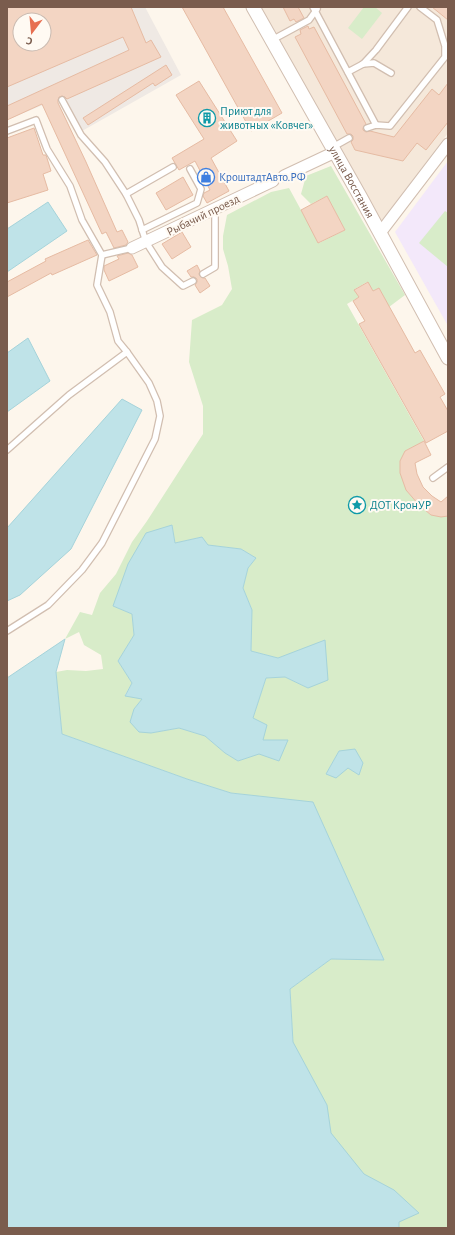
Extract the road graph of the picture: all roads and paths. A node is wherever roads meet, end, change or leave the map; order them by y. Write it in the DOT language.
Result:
graph roads {
  1 [pos="253,7"];
  2 [pos="408,7"];
  3 [pos="420,7"];
  4 [pos="316,8"];
  5 [pos="272,40"];
  6 [pos="446,57"];
  7 [pos="363,64"];
  8 [pos="348,72"];
  9 [pos="391,73"];
  10 [pos="62,100"];
  11 [pos="376,124"];
  12 [pos="368,128"];
  13 [pos="7,131"];
  14 [pos="349,138"];
  15 [pos="448,144"];
  16 [pos="334,150"];
  17 [pos="173,167"];
  18 [pos="190,169"];
  19 [pos="126,194"];
  20 [pos="215,209"];
  21 [pos="142,230"];
  22 [pos="380,233"];
  23 [pos="146,242"];
  24 [pos="132,248"];
  25 [pos="102,255"];
  26 [pos="203,274"];
  27 [pos="193,281"];
  28 [pos="127,352"];
  29 [pos="448,358"];
  30 [pos="7,450"];
  31 [pos="448,467"];
  32 [pos="433,478"];
  33 [pos="7,630"];
  1 -- 5 [label="street, улица Восстания"];
  2 -- 7 [label="lane"];
  3 -- 6 [label="lane"];
  4 -- 5 [label="lane"];
  4 -- 8 [label="lane"];
  5 -- 16 [label="street, улица Восстания"];
  6 -- 11 [label="lane"];
  7 -- 8 [label="lane"];
  7 -- 9 [label="lane"];
  8 -- 11 [label="lane"];
  10 -- 19 [label="lane"];
  11 -- 12 [label="lane"];
  13 -- 25 [label="lane"];
  14 -- 16 [label="lane"];
  15 -- 22 [label="street"];
  16 -- 20 [label="street, Рыбачий проезд"];
  16 -- 22 [label="street, улица Восстания"];
  17 -- 19 [label="lane"];
  18 -- 21 [label="lane"];
  19 -- 21 [label="lane"];
  20 -- 23 [label="street, Рыбачий проезд"];
  20 -- 26 [label="lane"];
  21 -- 23 [label="lane"];
  22 -- 29 [label="street, улица Восстания"];
  23 -- 24 [label="street, Рыбачий проезд"];
  23 -- 27 [label="lane"];
  24 -- 25 [label="lane"];
  25 -- 28 [label="lane"];
  28 -- 30 [label="lane"];
  28 -- 33 [label="lane"];
  31 -- 32 [label="lane"];
}
